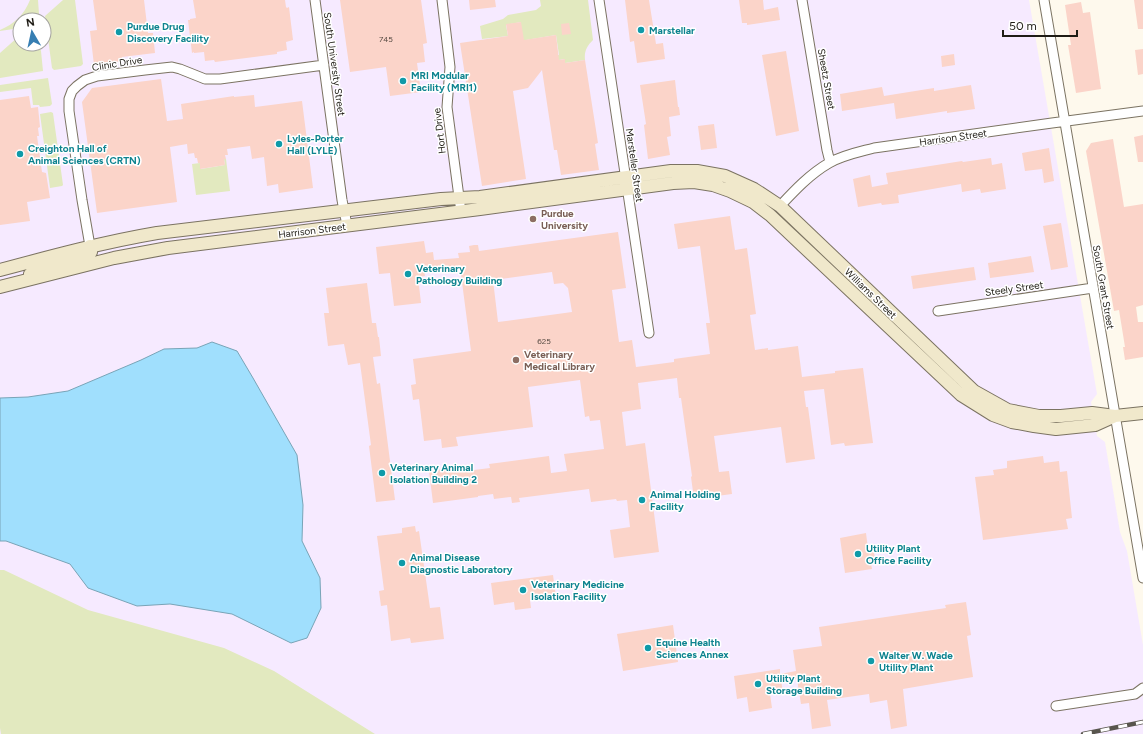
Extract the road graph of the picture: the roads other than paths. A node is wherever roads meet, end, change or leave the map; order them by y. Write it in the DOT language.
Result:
graph roads {
  1 [pos="315,0"];
  2 [pos="442,0"];
  3 [pos="600,0"];
  4 [pos="802,0"];
  5 [pos="1044,0"];
  6 [pos="324,65"];
  7 [pos="1143,111"];
  8 [pos="1064,121"];
  9 [pos="830,162"];
  10 [pos="626,183"];
  11 [pos="459,198"];
  12 [pos="780,206"];
  13 [pos="344,211"];
  14 [pos="460,212"];
  15 [pos="347,225"];
  16 [pos="90,246"];
  17 [pos="0,270"];
  18 [pos="2,287"];
  19 [pos="1093,288"];
  20 [pos="938,311"];
  21 [pos="649,333"];
  22 [pos="1143,413"];
  23 [pos="1115,416"];
  24 [pos="1143,578"];
  25 [pos="1143,688"];
  26 [pos="1056,706"];
  1 -- 6 [label="street, South University Street"];
  2 -- 11 [label="street, Hort Drive"];
  3 -- 10 [label="street, Marsteller Street"];
  4 -- 9 [label="street, Sheetz Street"];
  5 -- 8 [label="street, South Grant Street"];
  6 -- 13 [label="street, South University Street"];
  6 -- 16 [label="street, Clinic Drive"];
  7 -- 8 [label="street, Harrison Street"];
  8 -- 9 [label="street, Harrison Street"];
  8 -- 19 [label="street, South Grant Street"];
  9 -- 12 [label="street, Harrison Street"];
  10 -- 11 [label="main road, Harrison Street"];
  10 -- 12 [label="main road, Williams Street"];
  10 -- 14 [label="main road, Harrison Street"];
  10 -- 21 [label="street, Marsteller Street"];
  10 -- 23 [label="main road, Williams Street"];
  11 -- 13 [label="main road, Harrison Street"];
  11 -- 14 [label="street, Hort Drive"];
  12 -- 23 [label="main road, Williams Street"];
  13 -- 15 [label="street, South University Street"];
  13 -- 16 [label="main road, Harrison Street"];
  14 -- 15 [label="main road, Harrison Street"];
  15 -- 18 [label="main road, Harrison Street"];
  16 -- 17 [label="main road, Harrison Street"];
  16 -- 18 [label="main road"];
  19 -- 20 [label="street, Steely Street"];
  19 -- 23 [label="street, South Grant Street"];
  22 -- 23 [label="main road, Williams Street"];
  23 -- 24 [label="street, South Grant Street"];
  25 -- 26 [label="street"];
}
